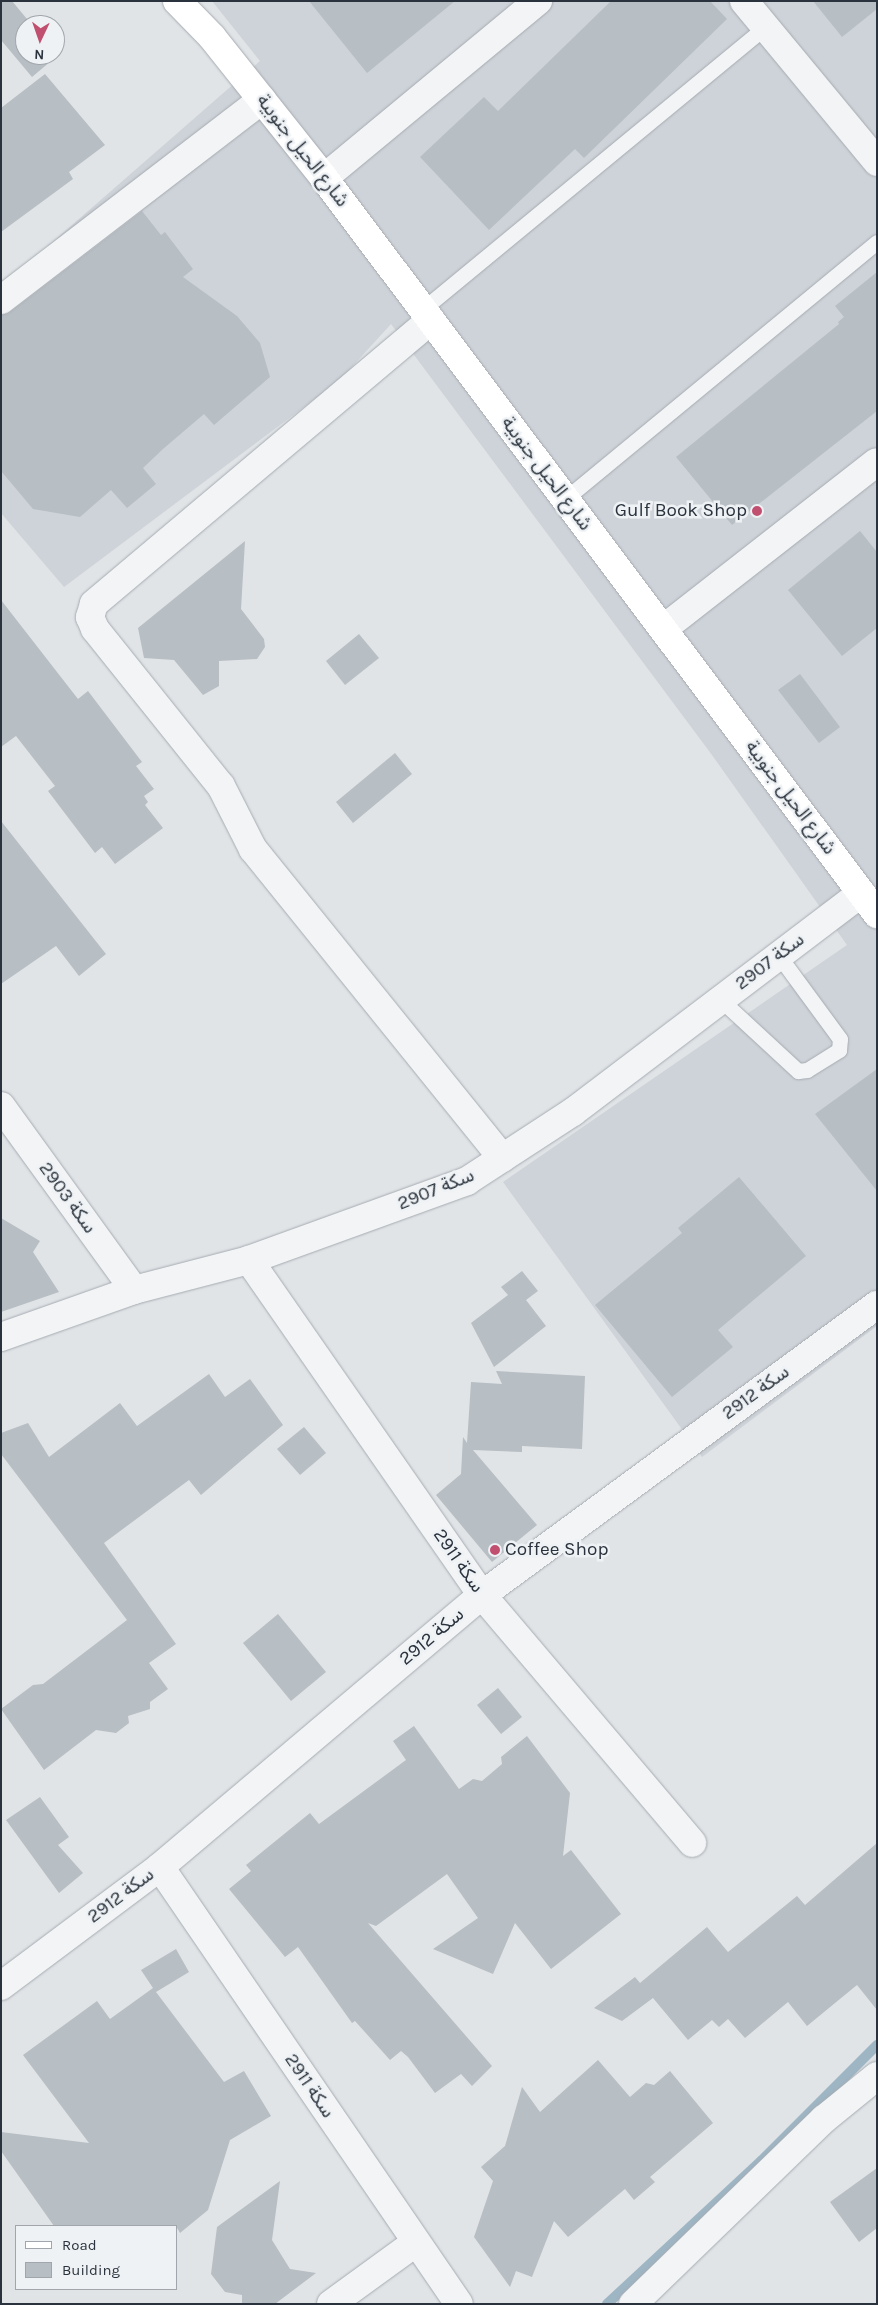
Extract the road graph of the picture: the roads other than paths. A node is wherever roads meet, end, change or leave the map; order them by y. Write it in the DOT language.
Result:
graph roads {
  1 [pos="177,1"];
  2 [pos="190,1"];
  3 [pos="538,1"];
  4 [pos="744,1"];
  5 [pos="765,27"];
  6 [pos="212,37"];
  7 [pos="262,100"];
  8 [pos="877,162"];
  9 [pos="324,178"];
  10 [pos="877,242"];
  11 [pos="1,300"];
  12 [pos="427,315"];
  13 [pos="877,462"];
  14 [pos="565,499"];
  15 [pos="663,629"];
  16 [pos="869,903"];
  17 [pos="779,956"];
  18 [pos="721,1000"];
  19 [pos="1,1106"];
  20 [pos="502,1158"];
  21 [pos="249,1260"];
  22 [pos="134,1290"];
  23 [pos="877,1304"];
  24 [pos="1,1337"];
  25 [pos="482,1595"];
  26 [pos="692,1843"];
  27 [pos="160,1867"];
  28 [pos="1,1986"];
  29 [pos="877,2076"];
  30 [pos="415,2243"];
  31 [pos="332,2304"];
  32 [pos="459,2304"];
  33 [pos="633,2304"];
  1 -- 6 [label="street"];
  2 -- 6 [label="street"];
  3 -- 9 [label="street"];
  4 -- 5 [label="street"];
  5 -- 8 [label="street"];
  5 -- 12 [label="lane"];
  6 -- 7 [label="street, شارع الحيل جنوبية"];
  7 -- 9 [label="street, شارع الحيل جنوبية"];
  7 -- 11 [label="street"];
  9 -- 12 [label="street, شارع الحيل جنوبية"];
  10 -- 14 [label="lane"];
  12 -- 14 [label="street, شارع الحيل جنوبية"];
  12 -- 20 [label="street"];
  13 -- 15 [label="street"];
  14 -- 15 [label="street, شارع الحيل جنوبية"];
  15 -- 16 [label="street, شارع الحيل جنوبية"];
  16 -- 17 [label="street, سكة 2907"];
  17 -- 18 [label="street, سكة 2907"];
  17 -- 18 [label="lane"];
  18 -- 20 [label="street, سكة 2907"];
  19 -- 22 [label="street, سكة 2903"];
  20 -- 21 [label="street, سكة 2907"];
  21 -- 22 [label="street, سكة 2907"];
  21 -- 25 [label="street, سكة 2911"];
  22 -- 24 [label="street, سكة 2907"];
  23 -- 25 [label="street, سكة 2912"];
  25 -- 26 [label="street, سكة 2911"];
  25 -- 27 [label="street, سكة 2912"];
  27 -- 28 [label="street, سكة 2912"];
  27 -- 30 [label="street, سكة 2911"];
  29 -- 33 [label="street"];
  30 -- 31 [label="street"];
  30 -- 32 [label="street, سكة 2911"];
}
